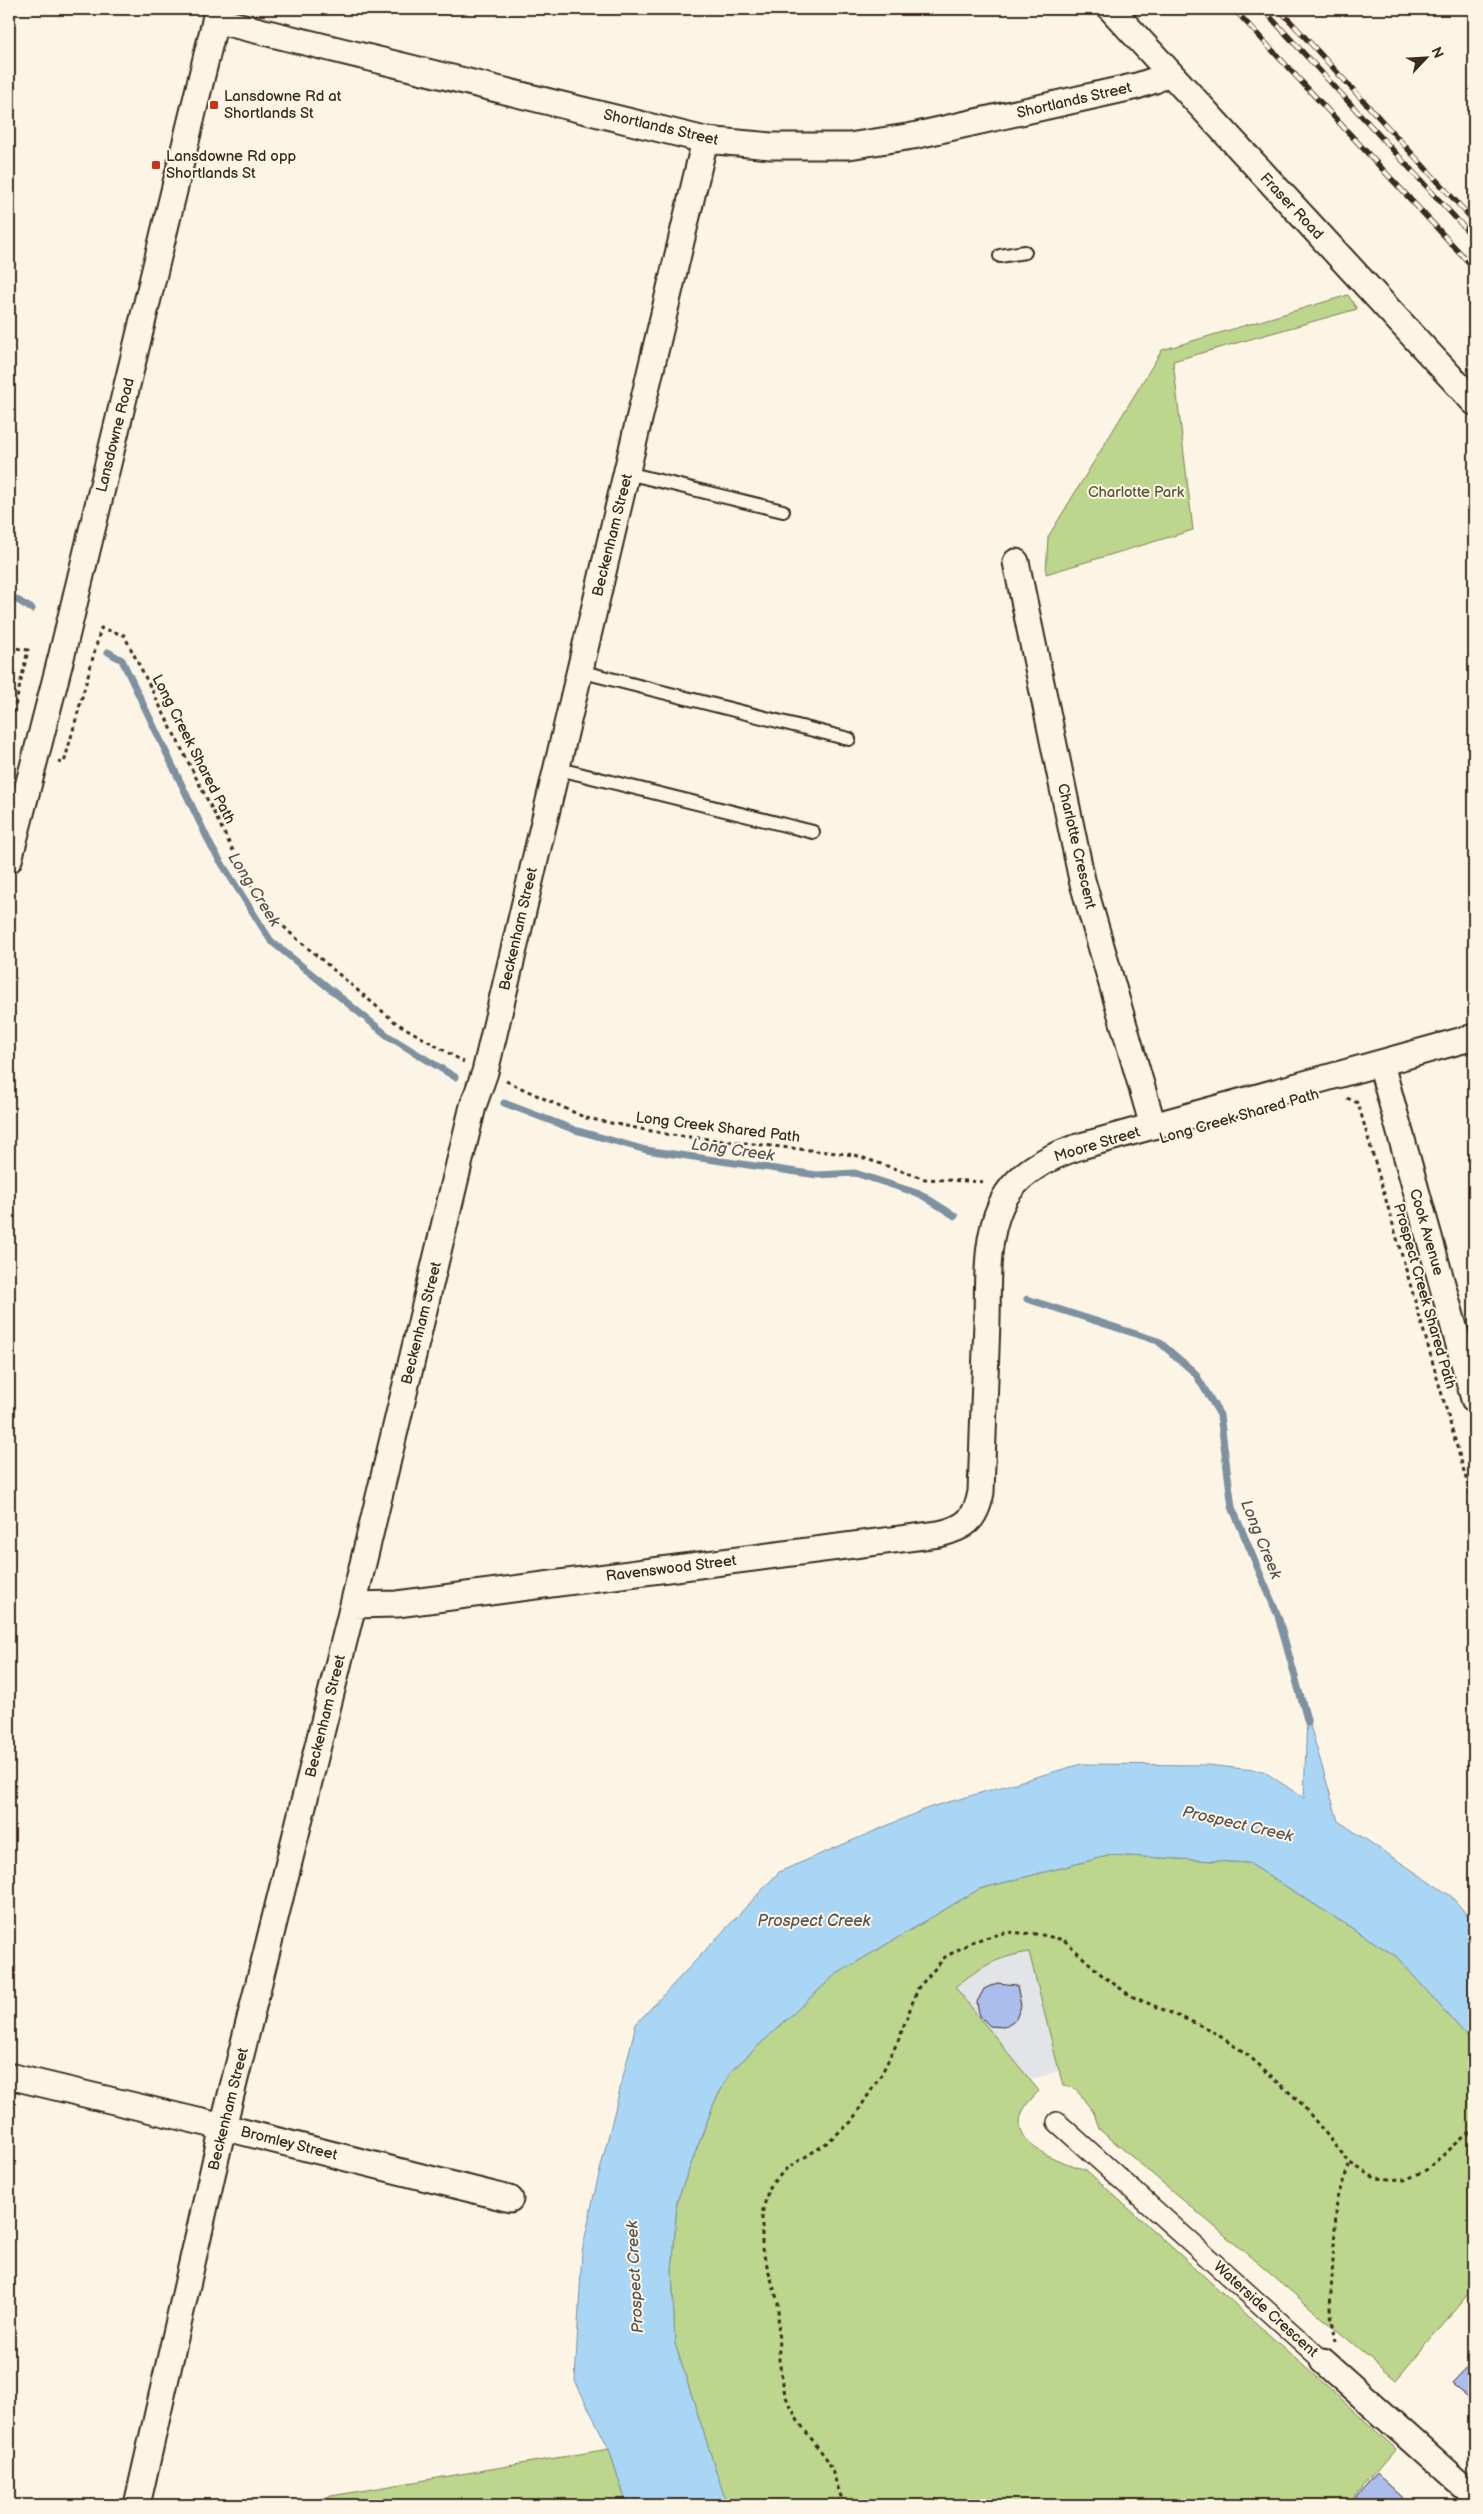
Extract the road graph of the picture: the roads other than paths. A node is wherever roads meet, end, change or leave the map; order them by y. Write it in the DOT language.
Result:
graph roads {
  1 [pos="1111,9"];
  2 [pos="216,14"];
  3 [pos="1168,72"];
  4 [pos="705,140"];
  5 [pos="1025,252"];
  6 [pos="1000,256"];
  7 [pos="1474,402"];
  8 [pos="627,473"];
  9 [pos="783,511"];
  10 [pos="1016,562"];
  11 [pos="579,671"];
  12 [pos="849,739"];
  13 [pos="555,768"];
  14 [pos="813,832"];
  15 [pos="9,860"];
  16 [pos="1474,1037"];
  17 [pos="1380,1064"];
  18 [pos="1153,1126"];
  19 [pos="1474,1399"];
  20 [pos="978,1507"];
  21 [pos="353,1605"];
  22 [pos="9,2076"];
  23 [pos="1057,2122"];
  24 [pos="223,2127"];
  25 [pos="510,2199"];
  26 [pos="1324,2361"];
  27 [pos="1474,2496"];
  28 [pos="137,2505"];
  1 -- 3 [label="street, Fraser Road"];
  2 -- 4 [label="street, Shortlands Street"];
  2 -- 15 [label="street, Lansdowne Road"];
  3 -- 4 [label="street, Shortlands Street"];
  3 -- 7 [label="street, Fraser Road"];
  4 -- 8 [label="street, Beckenham Street"];
  5 -- 6 [label="lane"];
  8 -- 9 [label="lane"];
  8 -- 11 [label="street, Beckenham Street"];
  10 -- 18 [label="street, Charlotte Crescent"];
  11 -- 12 [label="lane"];
  11 -- 13 [label="street, Beckenham Street"];
  13 -- 14 [label="lane"];
  13 -- 21 [label="street, Beckenham Street"];
  16 -- 17 [label="street, Moore Street"];
  17 -- 18 [label="street, Moore Street"];
  17 -- 19 [label="street, Cook Avenue"];
  18 -- 20 [label="street, Moore Street"];
  20 -- 21 [label="street, Ravenswood Street"];
  21 -- 24 [label="street, Beckenham Street"];
  22 -- 24 [label="street, Bromley Street"];
  23 -- 26 [label="street, Waterside Crescent"];
  24 -- 25 [label="street, Bromley Street"];
  24 -- 28 [label="street, Beckenham Street"];
  26 -- 27 [label="street, Waterside Crescent"];
}
